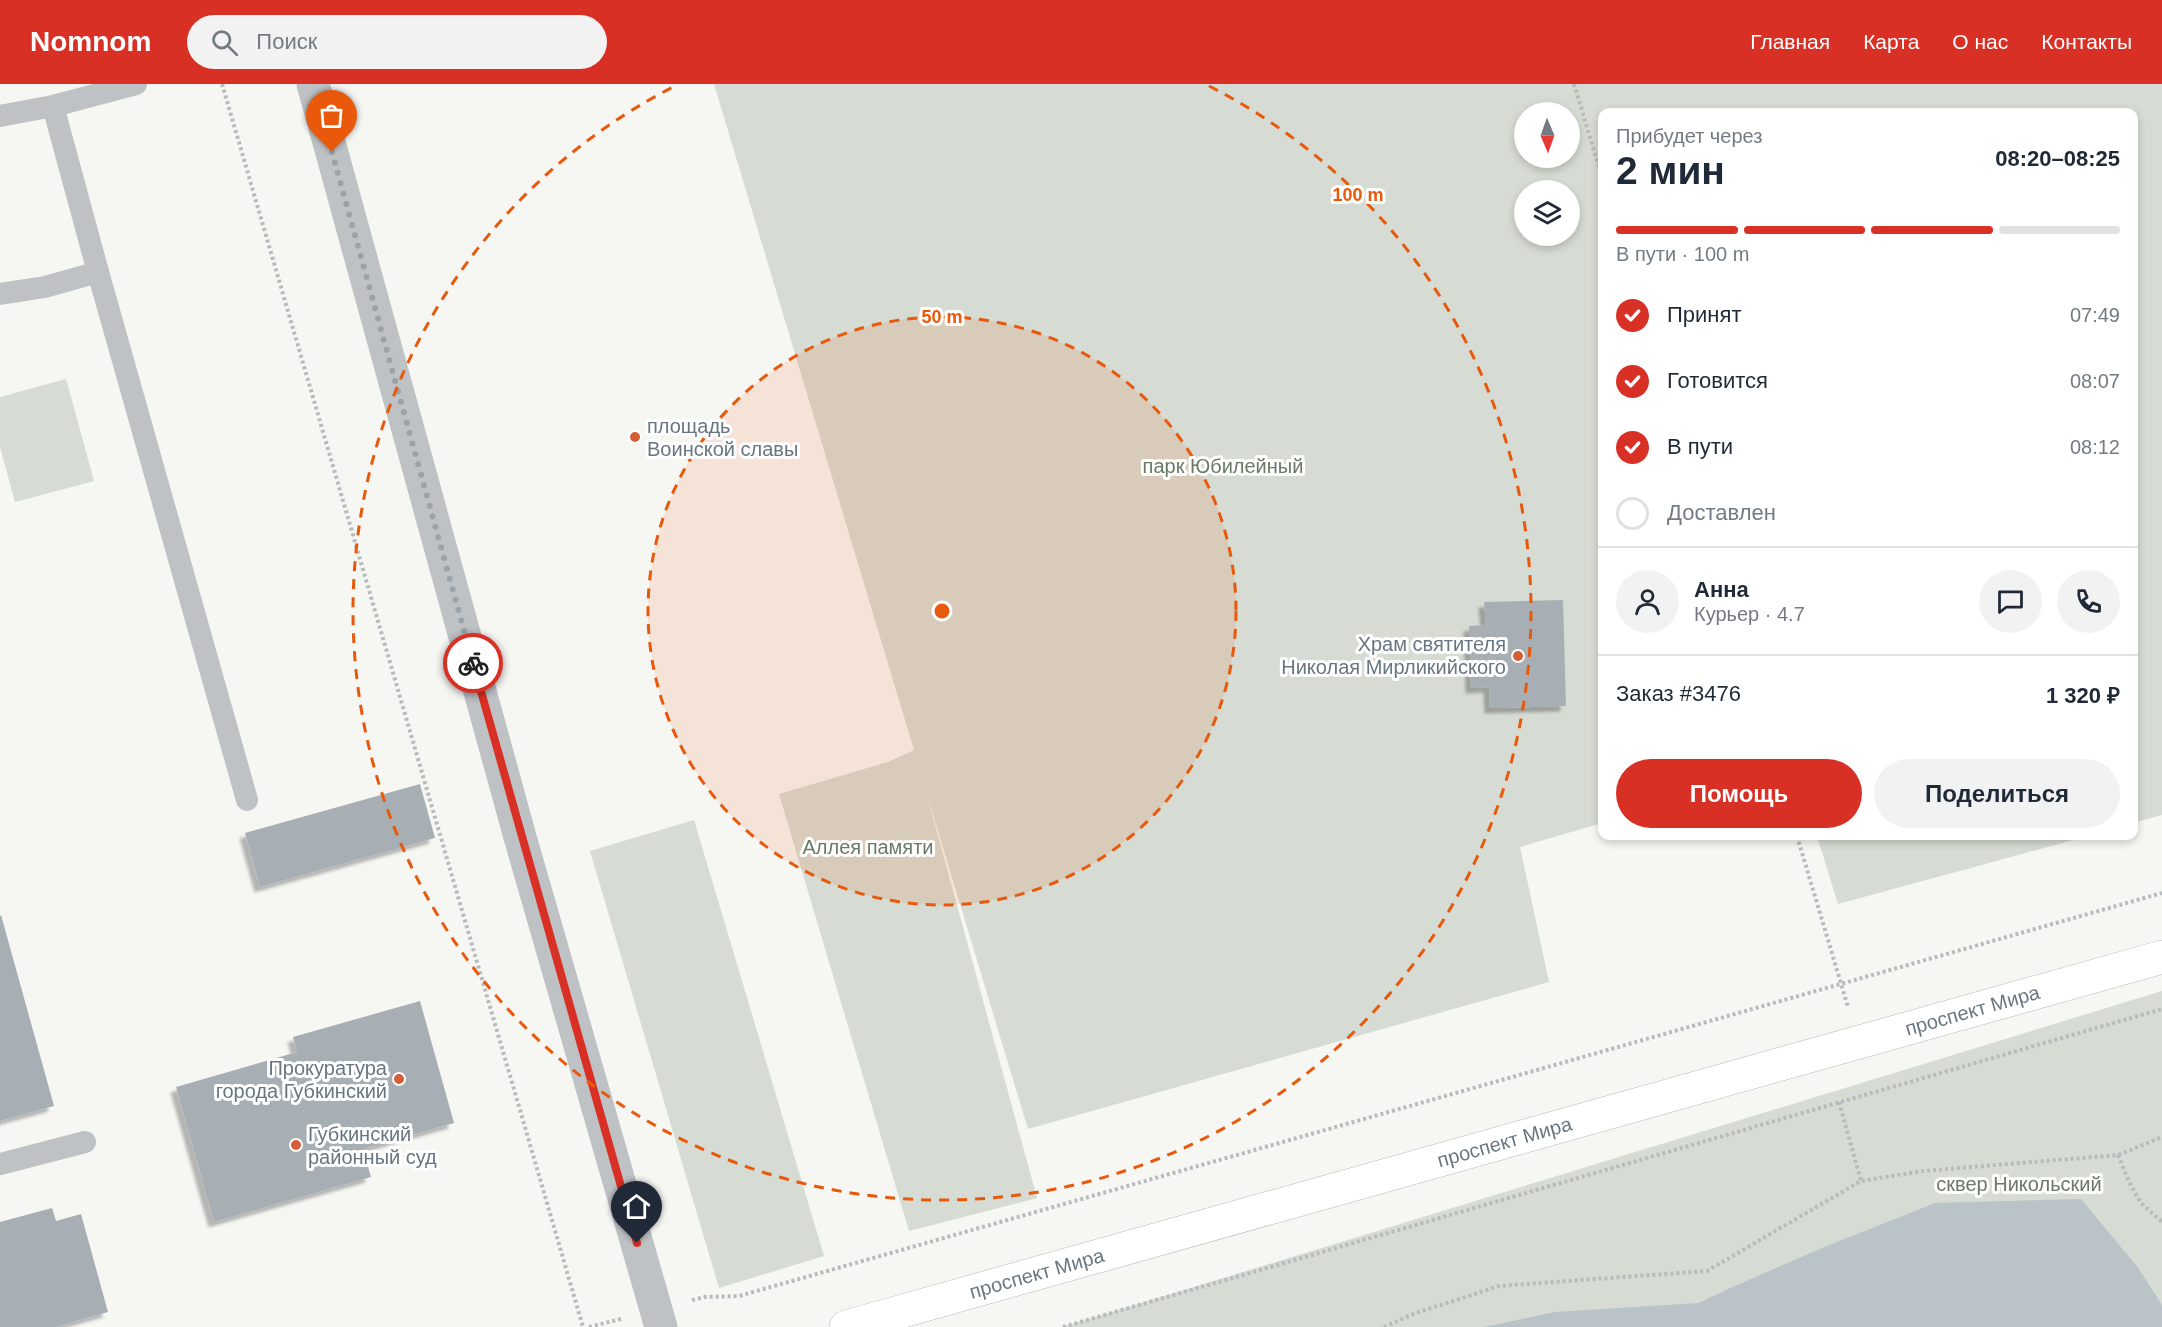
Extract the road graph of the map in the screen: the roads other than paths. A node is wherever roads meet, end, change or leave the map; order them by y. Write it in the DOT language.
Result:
graph roads {
  1 [pos="136,84"];
  2 [pos="313,84"];
  3 [pos="53,106"];
  4 [pos="0,116"];
  5 [pos="98,272"];
  6 [pos="0,294"];
  7 [pos="248,800"];
  8 [pos="2162,957"];
  9 [pos="85,1142"];
  10 [pos="0,1164"];
  11 [pos="661,1327"];
  12 [pos="846,1327"];
  1 -- 3 [label="lane"];
  2 -- 11 [label="street"];
  3 -- 4 [label="lane"];
  3 -- 5 [label="lane"];
  5 -- 6 [label="lane"];
  5 -- 7 [label="lane"];
  8 -- 12 [label="main road, проспект Мира"];
  9 -- 10 [label="lane"];
}
